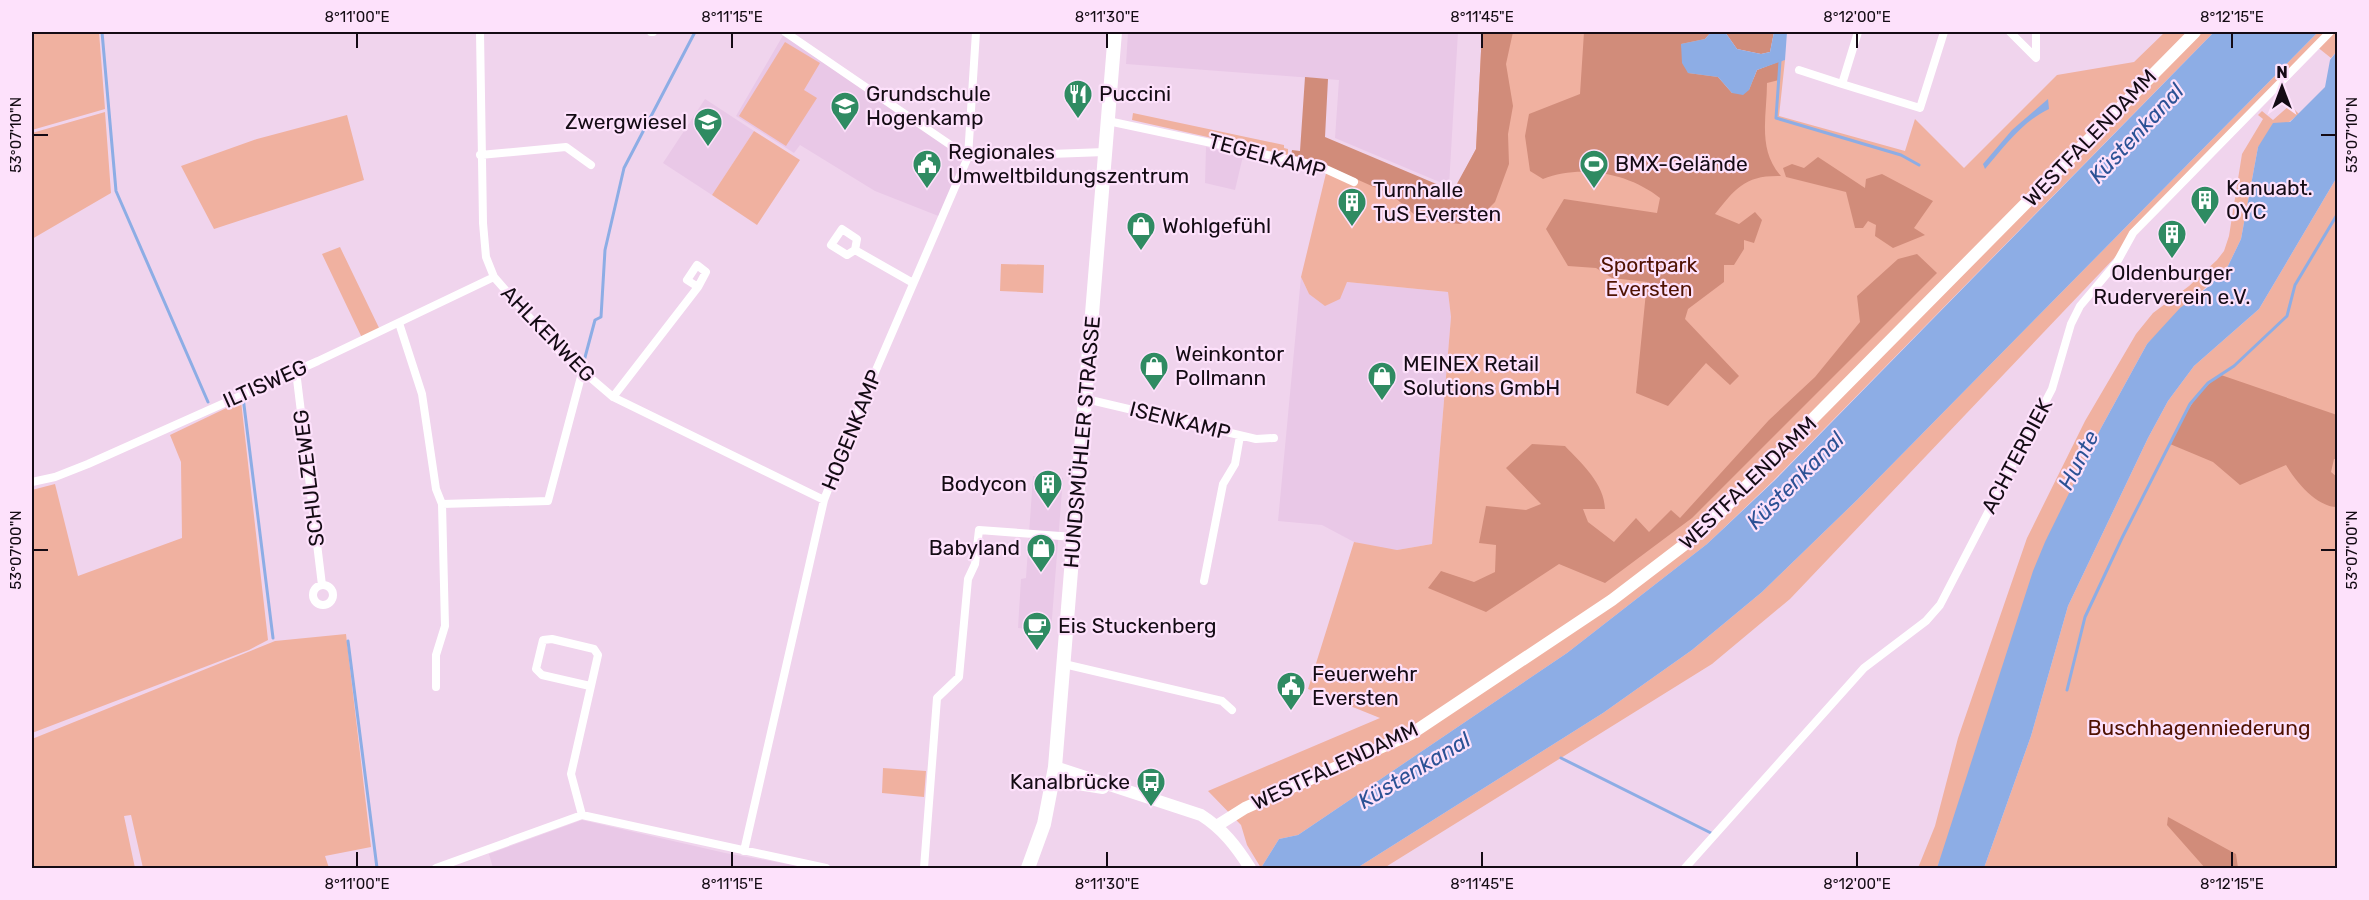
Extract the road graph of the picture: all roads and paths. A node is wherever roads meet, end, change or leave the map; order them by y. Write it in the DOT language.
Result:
graph roads {
  1 [pos="480,32"];
  2 [pos="785,32"];
  3 [pos="976,32"];
  4 [pos="1115,32"];
  5 [pos="1858,32"];
  6 [pos="1944,32"];
  7 [pos="2010,32"];
  8 [pos="2036,32"];
  9 [pos="2195,32"];
  10 [pos="2330,32"];
  11 [pos="1799,70"];
  12 [pos="1842,84"];
  13 [pos="1108,121"];
  14 [pos="1105,152"];
  15 [pos="480,155"];
  16 [pos="968,157"];
  17 [pos="591,165"];
  18 [pos="1354,182"];
  19 [pos="855,250"];
  20 [pos="494,277"];
  21 [pos="913,282"];
  22 [pos="698,287"];
  23 [pos="399,323"];
  24 [pos="296,371"];
  25 [pos="582,373"];
  26 [pos="612,397"];
  27 [pos="1086,399"];
  28 [pos="1240,436"];
  29 [pos="1274,438"];
  30 [pos="32,482"];
  31 [pos="824,500"];
  32 [pos="442,504"];
  33 [pos="1074,537"];
  34 [pos="1204,581"];
  35 [pos="322,585"];
  36 [pos="1064,664"];
  37 [pos="590,686"];
  38 [pos="436,687"];
  39 [pos="1232,710"];
  40 [pos="1054,773"];
  41 [pos="582,815"];
  42 [pos="1218,825"];
  43 [pos="744,851"];
  44 [pos="1249,866"];
  45 [pos="436,868"];
  46 [pos="826,868"];
  47 [pos="924,868"];
  48 [pos="1028,868"];
  49 [pos="1685,868"];
  1 -- 15 [label="street, AHLKENWEG"];
  2 -- 16 [label="street"];
  3 -- 16 [label="street"];
  4 -- 13 [label="main road, HUNDSMÜHLER STRASSE"];
  5 -- 12 [label="street"];
  6 -- 12 [label="street"];
  7 -- 8 [label="street"];
  9 -- 42 [label="street, WESTFALENDAMM"];
  10 -- 49 [label="street, ACHTERDIEK"];
  11 -- 12 [label="street"];
  13 -- 14 [label="main road, HUNDSMÜHLER STRASSE"];
  13 -- 18 [label="street, TEGELKAMP"];
  14 -- 16 [label="street"];
  14 -- 27 [label="main road, HUNDSMÜHLER STRASSE"];
  15 -- 17 [label="street"];
  15 -- 20 [label="street, AHLKENWEG"];
  16 -- 21 [label="street, HOGENKAMP"];
  19 -- 21 [label="street"];
  20 -- 23 [label="street, ILTISWEG"];
  20 -- 25 [label="street, AHLKENWEG"];
  21 -- 31 [label="street, HOGENKAMP"];
  22 -- 26 [label="street"];
  23 -- 24 [label="street, ILTISWEG"];
  23 -- 32 [label="street"];
  24 -- 30 [label="street, ILTISWEG"];
  24 -- 35 [label="street, SCHULZEWEG"];
  25 -- 26 [label="street, AHLKENWEG"];
  25 -- 32 [label="street"];
  26 -- 31 [label="street, AHLKENWEG"];
  27 -- 28 [label="street, ISENKAMP"];
  27 -- 33 [label="main road, HUNDSMÜHLER STRASSE"];
  28 -- 29 [label="street, ISENKAMP"];
  28 -- 34 [label="street"];
  31 -- 43 [label="street, HOGENKAMP"];
  32 -- 38 [label="street"];
  33 -- 36 [label="main road, HUNDSMÜHLER STRASSE"];
  33 -- 47 [label="street"];
  36 -- 39 [label="street"];
  36 -- 40 [label="main road, HUNDSMÜHLER STRASSE"];
  37 -- 37 [label="street"];
  37 -- 41 [label="street"];
  40 -- 42 [label="street"];
  40 -- 48 [label="main road, HUNDSMÜHLER STRASSE"];
  41 -- 43 [label="street"];
  41 -- 45 [label="street"];
  42 -- 44 [label="street"];
  43 -- 46 [label="street"];
}
